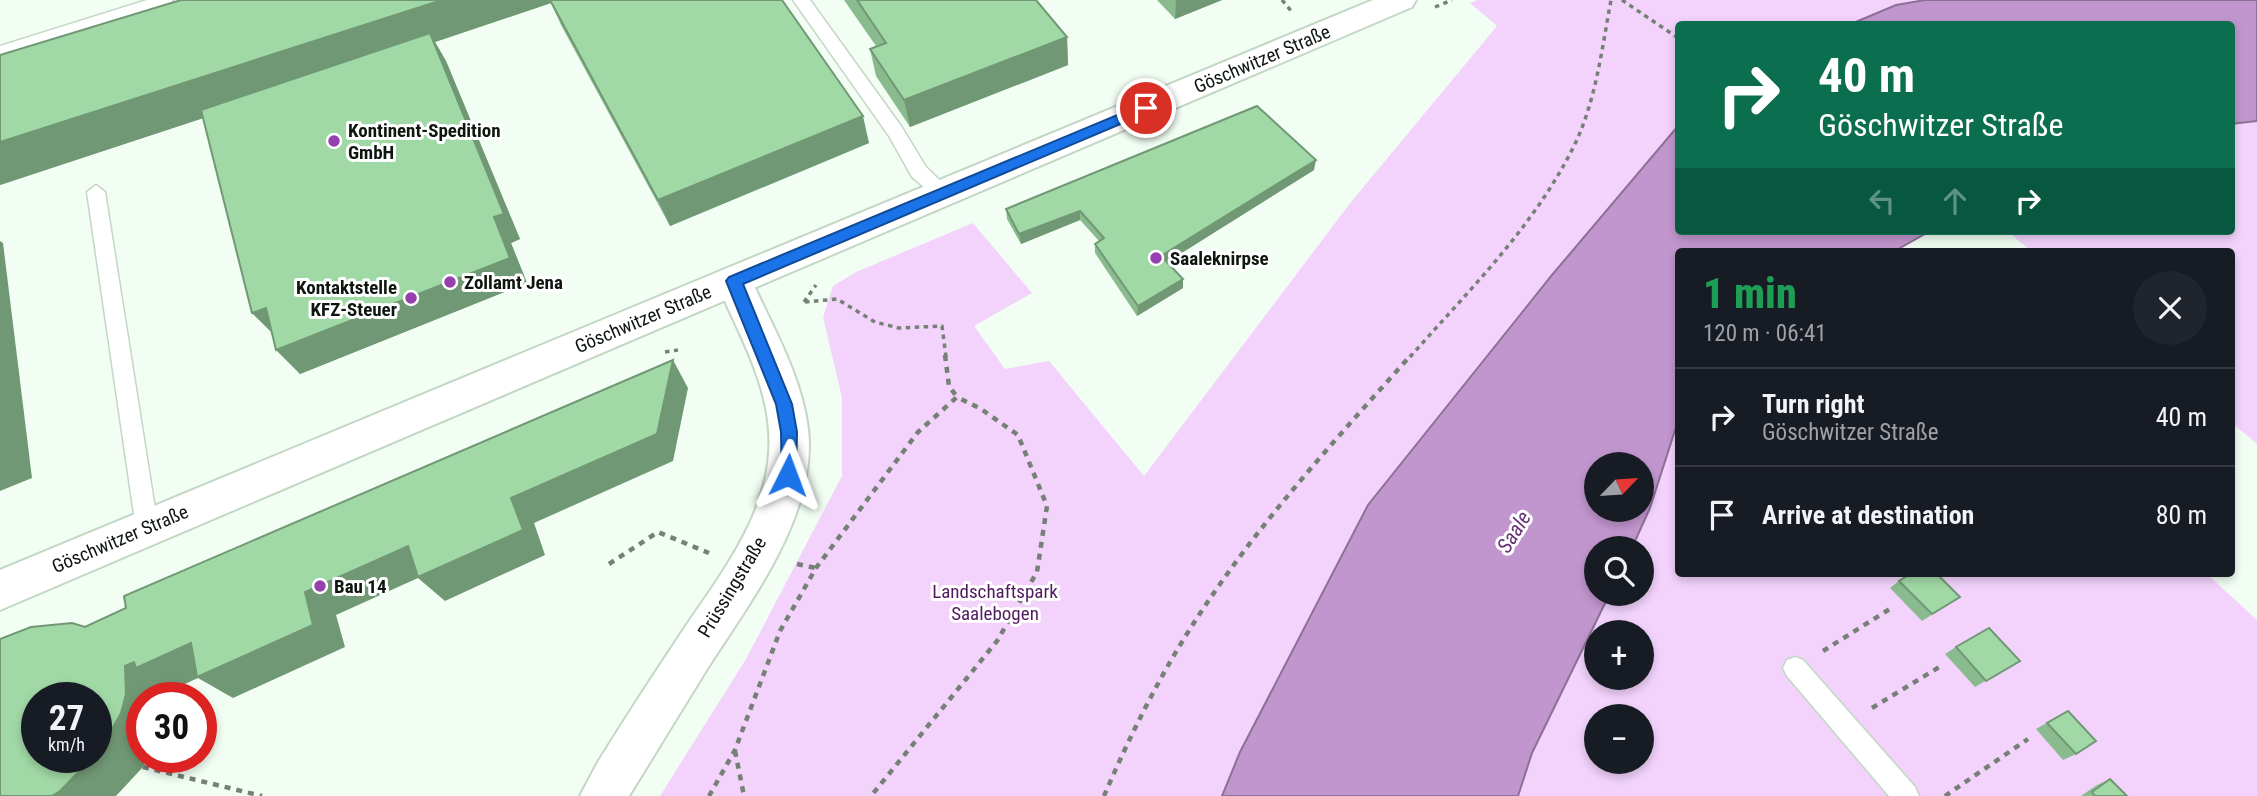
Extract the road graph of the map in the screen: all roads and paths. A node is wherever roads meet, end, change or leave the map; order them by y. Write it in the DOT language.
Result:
graph roads {
  1 [pos="165,0"];
  2 [pos="801,0"];
  3 [pos="1401,0"];
  4 [pos="1611,0"];
  5 [pos="1622,0"];
  6 [pos="1675,36"];
  7 [pos="0,52"];
  8 [pos="96,192"];
  9 [pos="944,193"];
  10 [pos="734,281"];
  11 [pos="804,302"];
  12 [pos="957,397"];
  13 [pos="147,528"];
  14 [pos="721,558"];
  15 [pos="791,562"];
  16 [pos="609,564"];
  17 [pos="816,568"];
  18 [pos="0,590"];
  19 [pos="1893,607"];
  20 [pos="1941,666"];
  21 [pos="1795,668"];
  22 [pos="1844,724"];
  23 [pos="2028,739"];
  24 [pos="735,750"];
  25 [pos="168,773"];
  26 [pos="262,796"];
  27 [pos="603,796"];
  28 [pos="709,796"];
  29 [pos="744,796"];
  30 [pos="871,796"];
  31 [pos="1104,796"];
  32 [pos="1906,796"];
  33 [pos="1945,796"];
  1 -- 7 [label="lane"];
  2 -- 9 [label="lane"];
  3 -- 9 [label="main road, Göschwitzer Straße"];
  4 -- 31 [label="path"];
  5 -- 6 [label="path"];
  8 -- 13 [label="lane"];
  9 -- 10 [label="main road, Göschwitzer Straße"];
  10 -- 13 [label="main road, Göschwitzer Straße"];
  10 -- 27 [label="main road, Prüssingstraße"];
  11 -- 12 [label="path"];
  12 -- 17 [label="path"];
  12 -- 30 [label="path"];
  13 -- 18 [label="main road, Göschwitzer Straße"];
  14 -- 16 [label="path"];
  15 -- 17 [label="path"];
  17 -- 24 [label="path"];
  19 -- 21 [label="path"];
  20 -- 22 [label="path"];
  21 -- 22 [label="lane"];
  22 -- 32 [label="lane"];
  23 -- 33 [label="path"];
  24 -- 28 [label="path"];
  24 -- 29 [label="path"];
  25 -- 26 [label="path"];
}
